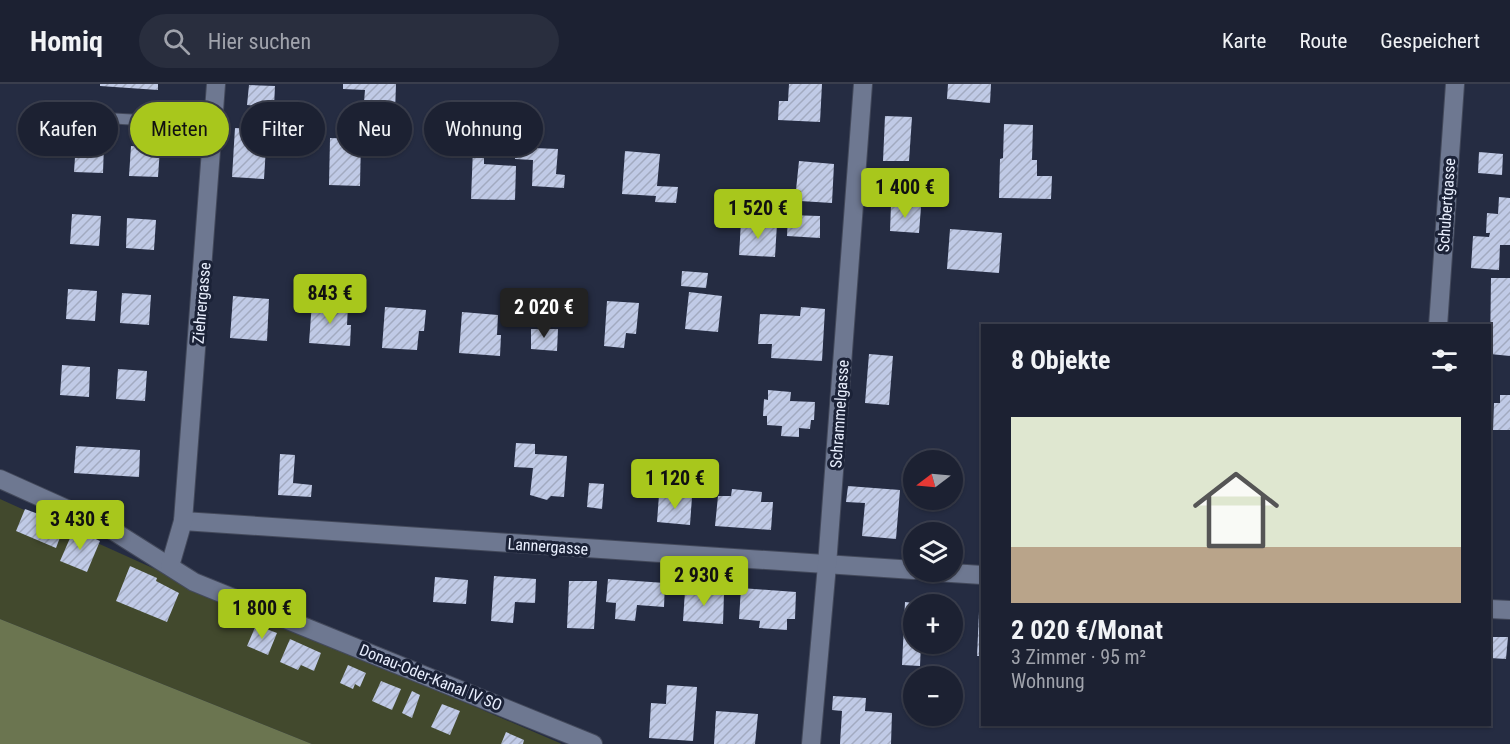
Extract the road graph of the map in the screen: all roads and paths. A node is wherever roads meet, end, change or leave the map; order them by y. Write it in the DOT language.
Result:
graph roads {
  1 [pos="216,84"];
  2 [pos="863,84"];
  3 [pos="1455,84"];
  4 [pos="215,102"];
  5 [pos="212,156"];
  6 [pos="1438,324"];
  7 [pos="0,479"];
  8 [pos="183,521"];
  9 [pos="827,565"];
  10 [pos="170,566"];
  11 [pos="903,569"];
  12 [pos="963,574"];
  13 [pos="981,575"];
  14 [pos="1491,609"];
  15 [pos="1510,610"];
  16 [pos="593,744"];
  17 [pos="811,744"];
  1 -- 4 [label="street, Ziehrergasse"];
  2 -- 9 [label="street, Schrammelgasse"];
  3 -- 6 [label="street, Schubertgasse"];
  5 -- 8 [label="street, Ziehrergasse"];
  7 -- 10 [label="street, Donau-Oder-Kanal IV SO"];
  8 -- 9 [label="street, Lannergasse"];
  8 -- 10 [label="street, Ziehrergasse"];
  9 -- 11 [label="street, Lannergasse"];
  9 -- 17 [label="street, Schrammelgasse"];
  10 -- 16 [label="street, Donau-Oder-Kanal IV SO"];
  12 -- 13 [label="street"];
  14 -- 15 [label="street"];
}
